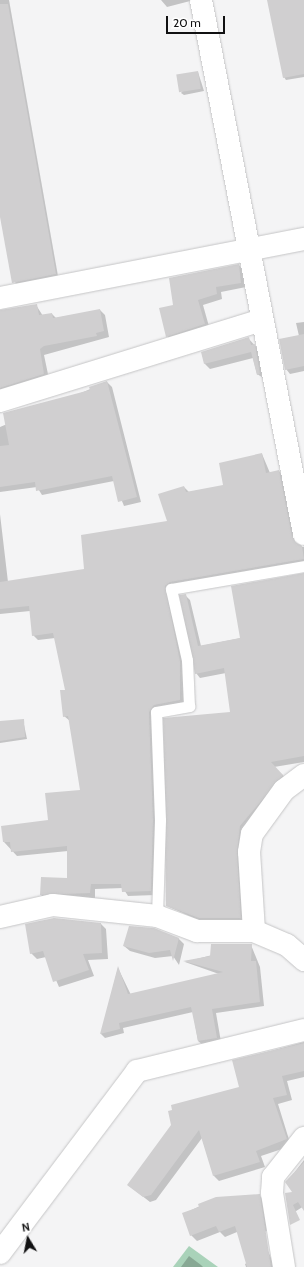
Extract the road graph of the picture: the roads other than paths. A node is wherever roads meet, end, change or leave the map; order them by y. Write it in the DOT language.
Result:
graph roads {
  1 [pos="201,0"];
  2 [pos="304,239"];
  3 [pos="250,251"];
  4 [pos="0,298"];
  5 [pos="262,320"];
  6 [pos="0,402"];
  7 [pos="295,438"];
  8 [pos="304,534"];
  9 [pos="304,566"];
  10 [pos="304,775"];
  11 [pos="0,915"];
  12 [pos="157,916"];
  13 [pos="254,931"];
  14 [pos="304,960"];
  15 [pos="304,1030"];
  16 [pos="304,1138"];
  17 [pos="0,1253"];
  18 [pos="284,1267"];
  1 -- 3 [label="street"];
  2 -- 3 [label="street"];
  3 -- 4 [label="street"];
  3 -- 5 [label="street"];
  5 -- 6 [label="street"];
  5 -- 7 [label="street"];
  7 -- 8 [label="street"];
  9 -- 12 [label="lane"];
  10 -- 13 [label="street"];
  11 -- 12 [label="street"];
  12 -- 13 [label="street"];
  13 -- 14 [label="street"];
  15 -- 17 [label="street"];
  16 -- 18 [label="street"];
}
